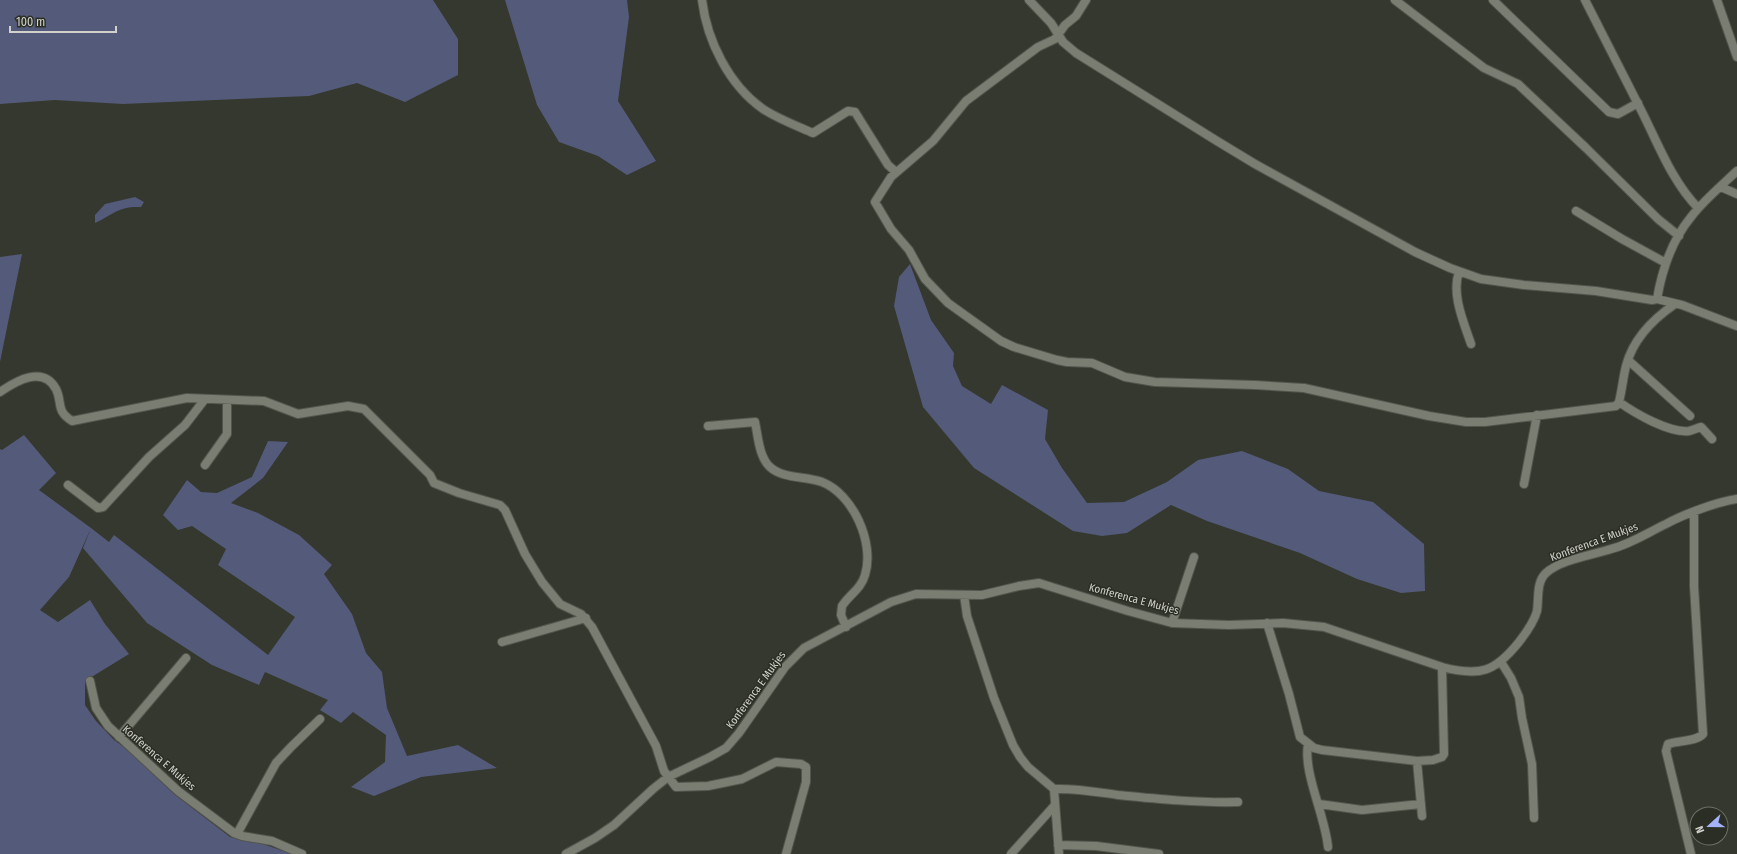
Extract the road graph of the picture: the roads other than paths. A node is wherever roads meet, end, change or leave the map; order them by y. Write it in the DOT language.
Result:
graph roads {
  1 [pos="702,0"];
  2 [pos="1029,0"];
  3 [pos="1086,0"];
  4 [pos="1395,0"];
  5 [pos="1493,0"];
  6 [pos="1585,0"];
  7 [pos="1717,0"];
  8 [pos="1058,35"];
  9 [pos="1737,57"];
  10 [pos="1638,103"];
  11 [pos="1737,171"];
  12 [pos="896,172"];
  13 [pos="1721,187"];
  14 [pos="1737,194"];
  15 [pos="1698,208"];
  16 [pos="1576,211"];
  17 [pos="1679,236"];
  18 [pos="1666,263"];
  19 [pos="1459,272"];
  20 [pos="1657,299"];
  21 [pos="1675,304"];
  22 [pos="1737,326"];
  23 [pos="1471,344"];
  24 [pos="1628,360"];
  25 [pos="0,392"];
  26 [pos="205,400"];
  27 [pos="227,400"];
  28 [pos="1620,402"];
  29 [pos="1538,416"];
  30 [pos="1690,416"];
  31 [pos="708,426"];
  32 [pos="1712,439"];
  33 [pos="205,465"];
  34 [pos="1524,484"];
  35 [pos="68,485"];
  36 [pos="1737,499"];
  37 [pos="1694,513"];
  38 [pos="1194,557"];
  39 [pos="964,595"];
  40 [pos="586,618"];
  41 [pos="1172,623"];
  42 [pos="1267,623"];
  43 [pos="846,627"];
  44 [pos="502,642"];
  45 [pos="186,658"];
  46 [pos="1501,662"];
  47 [pos="1442,667"];
  48 [pos="90,681"];
  49 [pos="320,719"];
  50 [pos="118,737"];
  51 [pos="1308,744"];
  52 [pos="1417,761"];
  53 [pos="668,777"];
  54 [pos="1054,789"];
  55 [pos="1238,802"];
  56 [pos="1319,804"];
  57 [pos="1421,804"];
  58 [pos="1055,805"];
  59 [pos="1422,816"];
  60 [pos="1534,818"];
  61 [pos="237,834"];
  62 [pos="1328,847"];
  63 [pos="1059,850"];
  64 [pos="302,854"];
  65 [pos="566,854"];
  66 [pos="786,854"];
  67 [pos="1011,854"];
  68 [pos="1159,854"];
  69 [pos="1692,854"];
  1 -- 12 [label="street"];
  2 -- 8 [label="street"];
  3 -- 8 [label="street"];
  4 -- 17 [label="street"];
  5 -- 10 [label="street"];
  6 -- 10 [label="street"];
  7 -- 9 [label="street"];
  8 -- 12 [label="street"];
  8 -- 19 [label="street"];
  10 -- 15 [label="street"];
  11 -- 13 [label="street"];
  12 -- 29 [label="street"];
  13 -- 14 [label="street"];
  13 -- 15 [label="street"];
  15 -- 17 [label="street"];
  16 -- 18 [label="street"];
  17 -- 18 [label="street"];
  18 -- 20 [label="street"];
  19 -- 20 [label="street"];
  19 -- 23 [label="street"];
  20 -- 21 [label="street"];
  21 -- 22 [label="street"];
  21 -- 24 [label="street"];
  24 -- 28 [label="street"];
  24 -- 30 [label="street"];
  25 -- 26 [label="street"];
  26 -- 27 [label="street"];
  26 -- 35 [label="street"];
  27 -- 33 [label="street"];
  27 -- 40 [label="street"];
  28 -- 29 [label="street"];
  28 -- 32 [label="street"];
  29 -- 34 [label="street"];
  31 -- 43 [label="street"];
  36 -- 37 [label="street, Konferenca E Mukjes"];
  37 -- 46 [label="street, Konferenca E Mukjes"];
  37 -- 69 [label="street"];
  38 -- 41 [label="street"];
  39 -- 41 [label="street, Konferenca E Mukjes"];
  39 -- 43 [label="street, Konferenca E Mukjes"];
  39 -- 54 [label="street"];
  40 -- 44 [label="street"];
  40 -- 53 [label="street"];
  41 -- 42 [label="street, Konferenca E Mukjes"];
  42 -- 47 [label="street, Konferenca E Mukjes"];
  42 -- 51 [label="street"];
  43 -- 53 [label="street, Konferenca E Mukjes"];
  45 -- 50 [label="street"];
  46 -- 47 [label="street, Konferenca E Mukjes"];
  46 -- 60 [label="street"];
  47 -- 52 [label="street"];
  48 -- 50 [label="street, Konferenca E Mukjes"];
  49 -- 61 [label="street"];
  50 -- 61 [label="street, Konferenca E Mukjes"];
  51 -- 52 [label="street"];
  51 -- 56 [label="street"];
  52 -- 57 [label="street"];
  53 -- 65 [label="street, Konferenca E Mukjes"];
  53 -- 66 [label="street"];
  54 -- 55 [label="street"];
  54 -- 58 [label="street"];
  56 -- 57 [label="street"];
  56 -- 62 [label="street"];
  57 -- 59 [label="street"];
  58 -- 63 [label="street"];
  58 -- 67 [label="street"];
  61 -- 64 [label="street, Konferenca E Mukjes"];
  63 -- 68 [label="street"];
}
